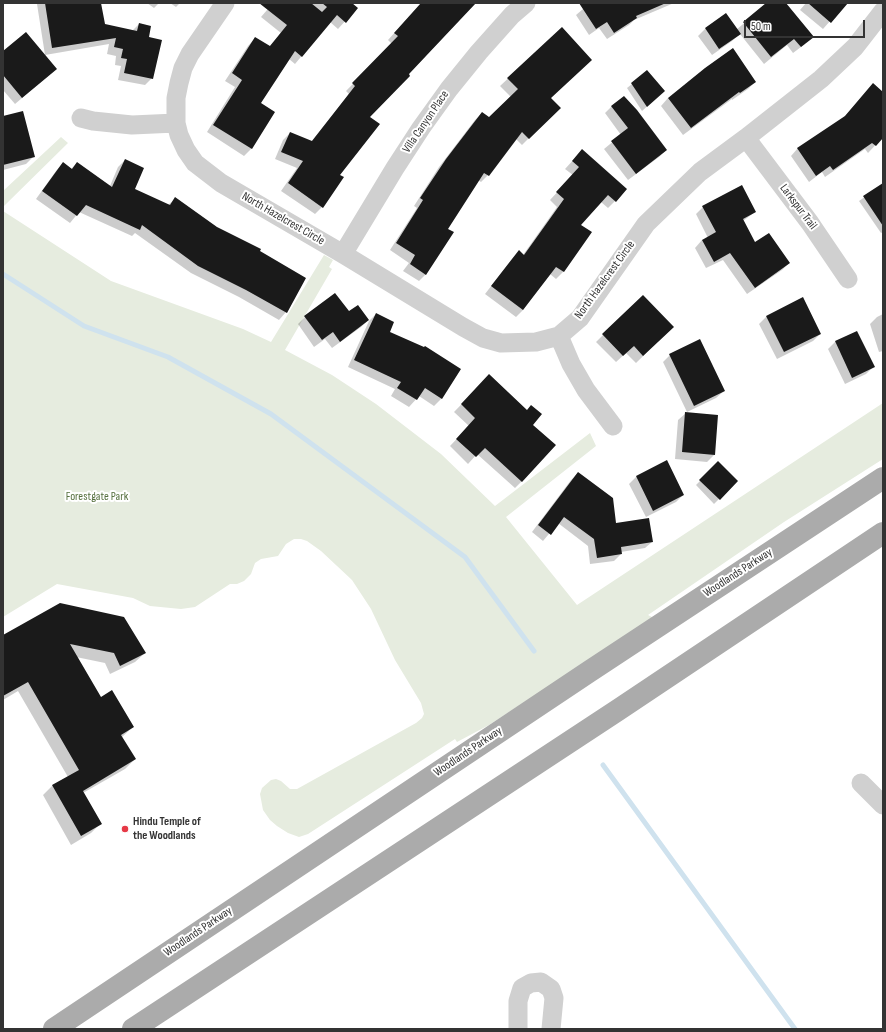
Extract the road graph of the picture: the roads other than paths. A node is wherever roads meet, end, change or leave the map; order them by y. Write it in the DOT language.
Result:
graph roads {
  1 [pos="225,3"];
  2 [pos="526,3"];
  3 [pos="883,11"];
  4 [pos="81,118"];
  5 [pos="176,123"];
  6 [pos="746,138"];
  7 [pos="343,254"];
  8 [pos="848,278"];
  9 [pos="559,336"];
  10 [pos="613,426"];
  11 [pos="883,478"];
  12 [pos="883,533"];
  13 [pos="861,783"];
  14 [pos="883,805"];
  15 [pos="54,1029"];
  16 [pos="133,1029"];
  17 [pos="518,1029"];
  18 [pos="551,1029"];
  1 -- 5 [label="street, North Hazelcrest Circle"];
  2 -- 7 [label="street, Villa Canyon Place"];
  3 -- 6 [label="street, North Hazelcrest Circle"];
  4 -- 5 [label="street"];
  5 -- 7 [label="street, North Hazelcrest Circle"];
  6 -- 8 [label="street, Larkspur Trail"];
  6 -- 9 [label="street, North Hazelcrest Circle"];
  7 -- 9 [label="street, North Hazelcrest Circle"];
  9 -- 10 [label="street"];
  11 -- 15 [label="main road, Woodlands Parkway"];
  12 -- 16 [label="main road"];
  13 -- 14 [label="street"];
  17 -- 18 [label="street"];
}
